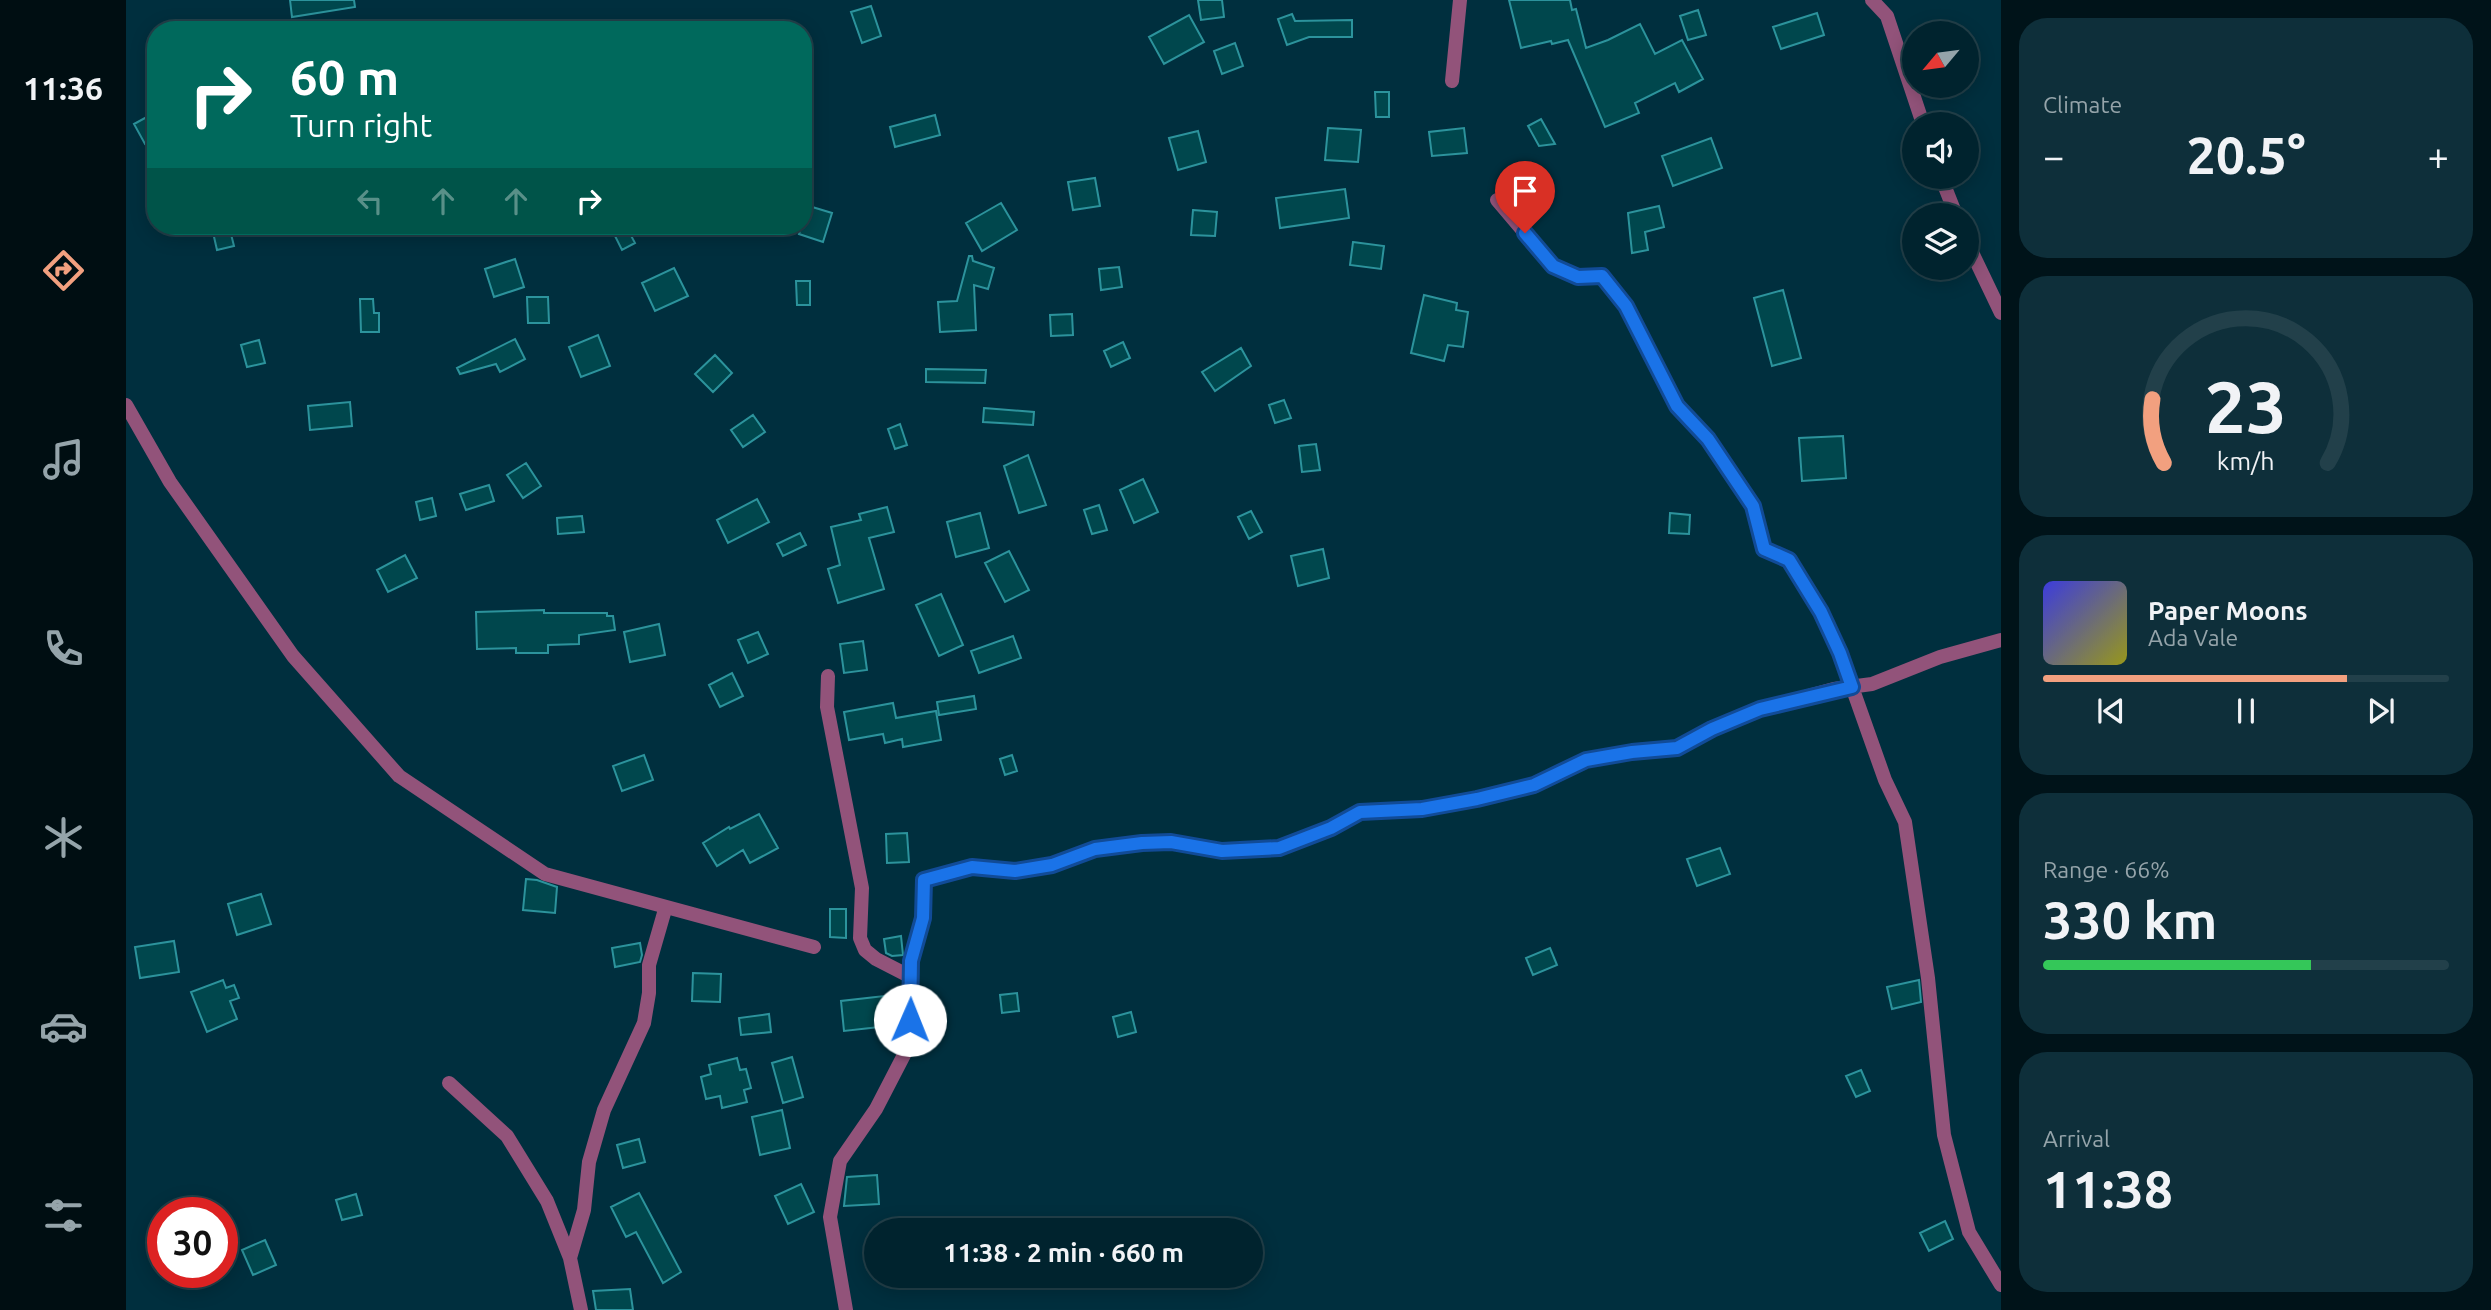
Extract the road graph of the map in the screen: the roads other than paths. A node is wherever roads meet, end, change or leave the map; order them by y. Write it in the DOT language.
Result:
graph roads {
  1 [pos="1460,0"];
  2 [pos="1872,0"];
  3 [pos="1452,81"];
  4 [pos="1919,112"];
  5 [pos="1497,200"];
  6 [pos="1979,267"];
  7 [pos="2001,313"];
  8 [pos="126,405"];
  9 [pos="2001,640"];
  10 [pos="828,676"];
  11 [pos="1852,687"];
  12 [pos="664,913"];
  13 [pos="814,947"];
  14 [pos="911,977"];
  15 [pos="449,1083"];
  16 [pos="570,1258"];
  17 [pos="2001,1285"];
  18 [pos="581,1310"];
  19 [pos="846,1310"];
  1 -- 3 [label="street"];
  2 -- 4 [label="street"];
  5 -- 11 [label="street"];
  6 -- 7 [label="street"];
  8 -- 13 [label="street"];
  9 -- 11 [label="street"];
  10 -- 14 [label="street"];
  11 -- 14 [label="street"];
  11 -- 17 [label="street"];
  12 -- 16 [label="street"];
  14 -- 19 [label="street"];
  15 -- 16 [label="street"];
  16 -- 18 [label="street"];
}
